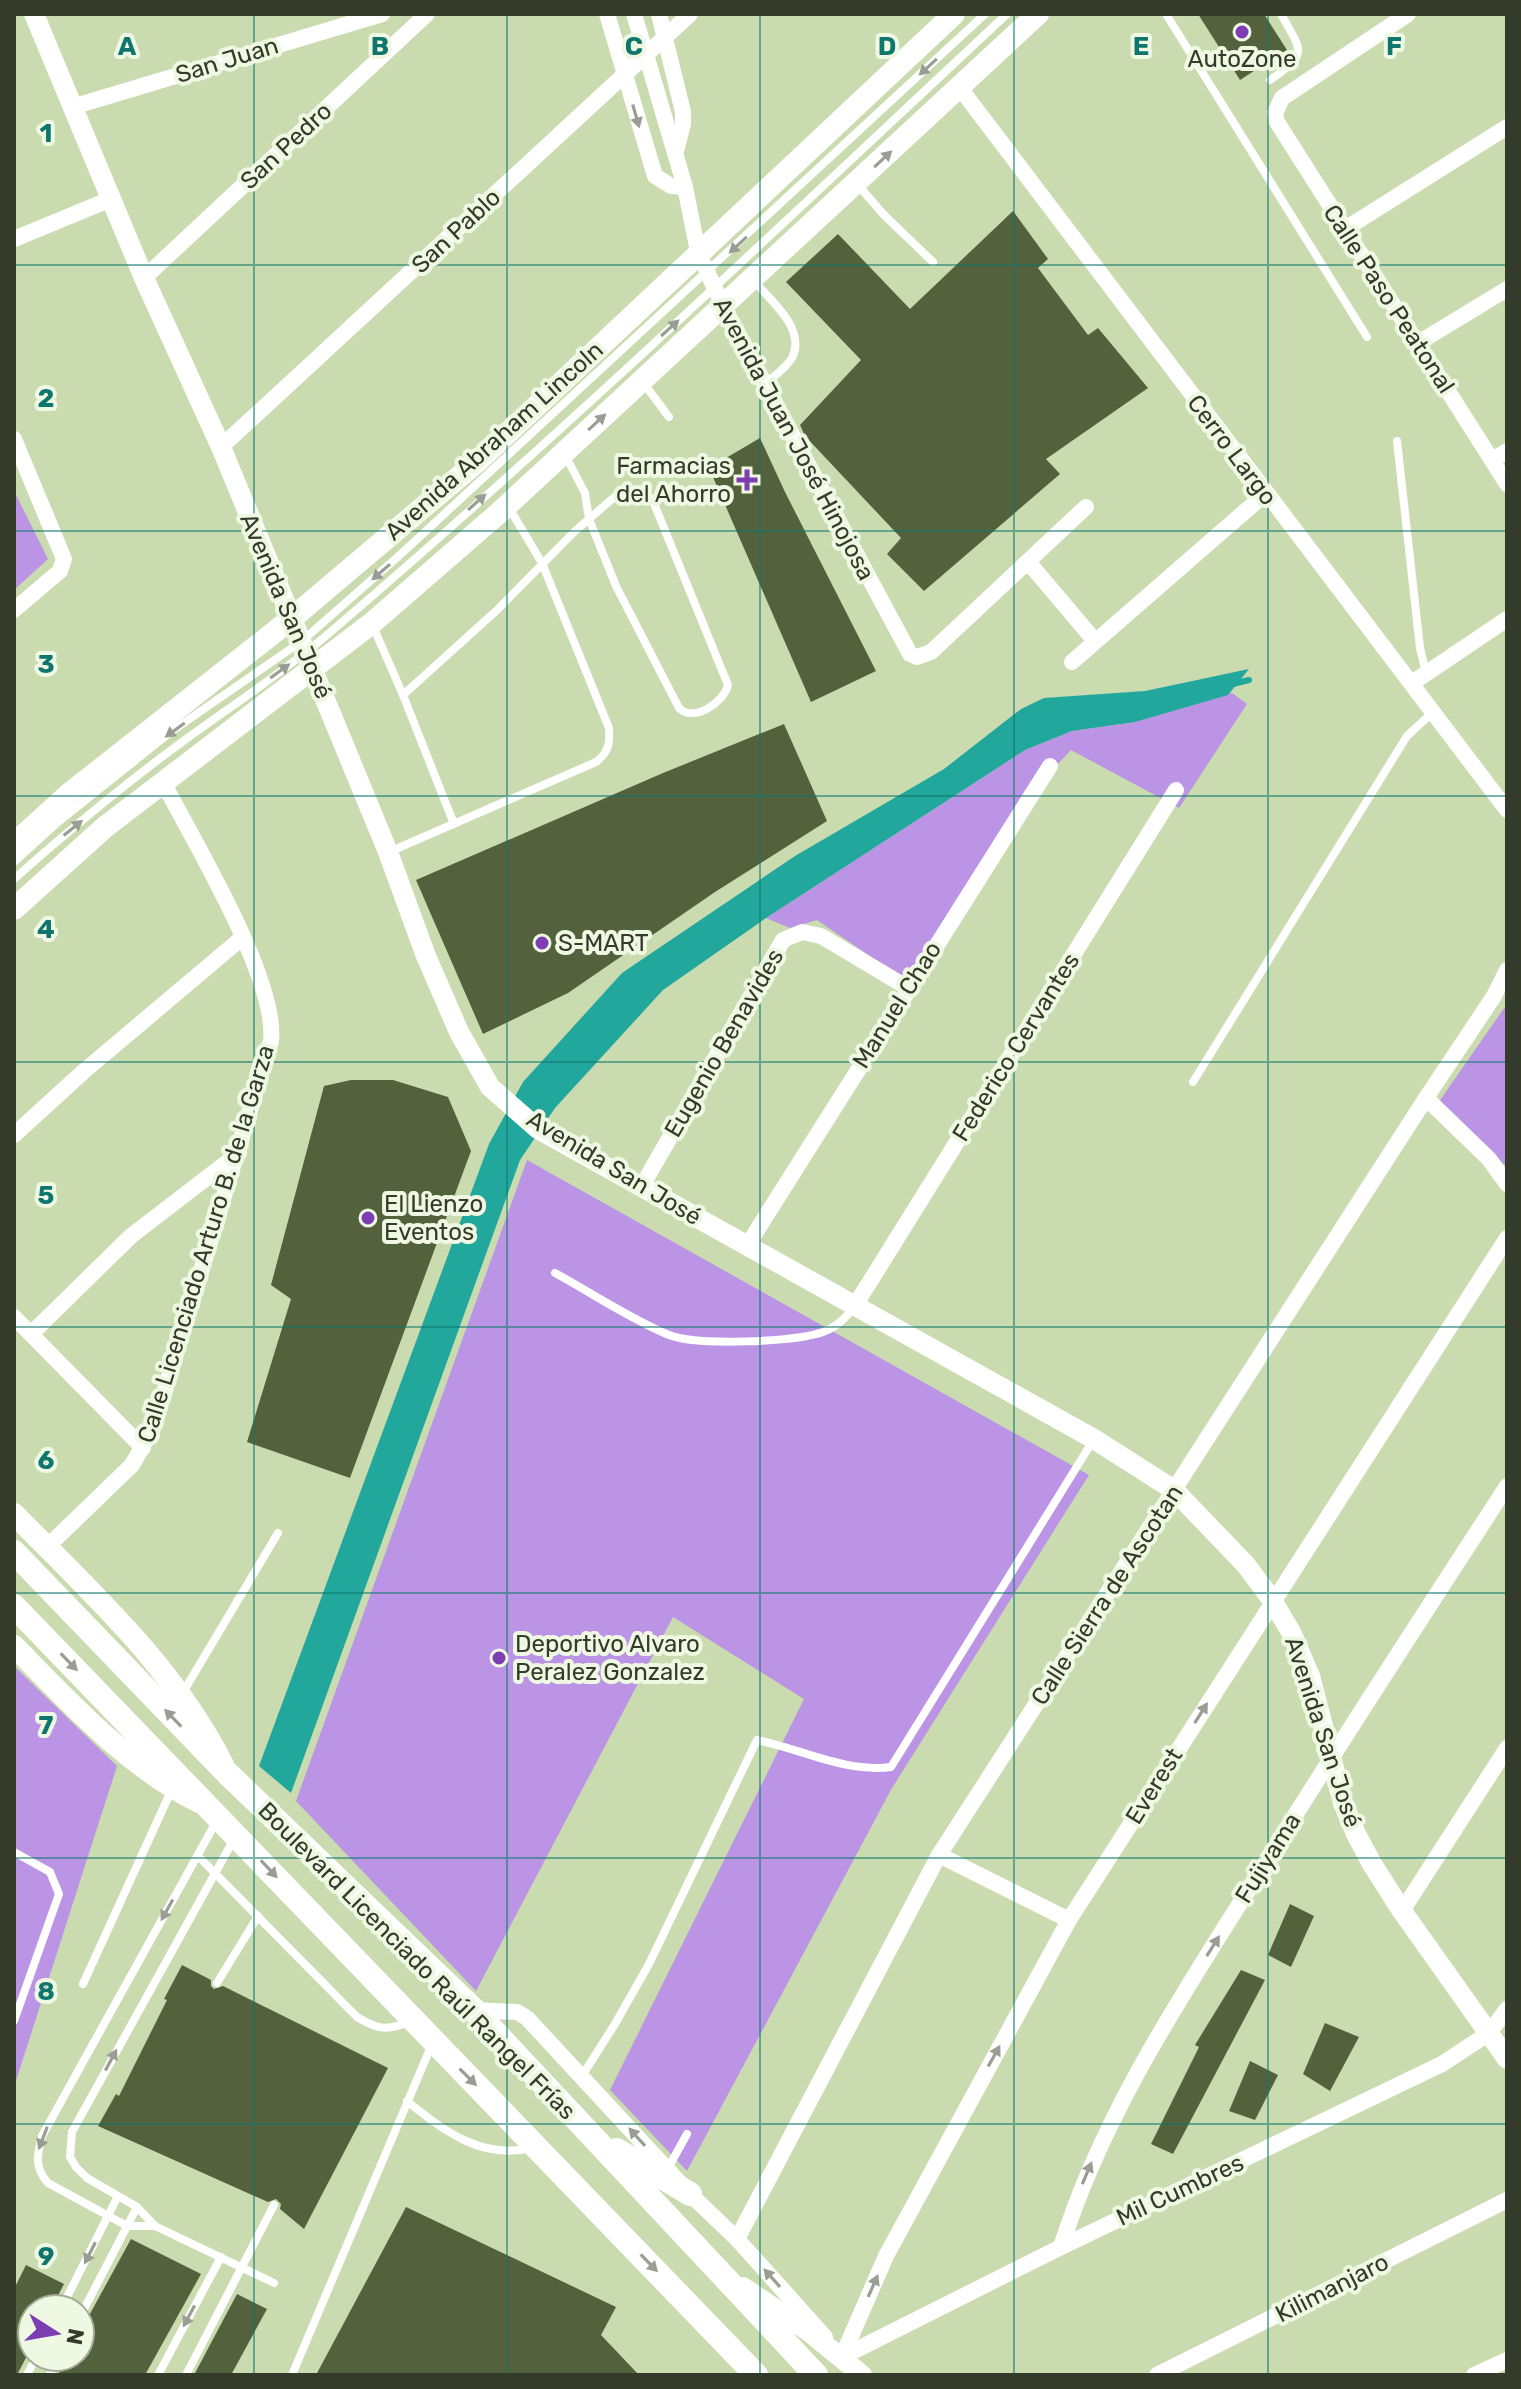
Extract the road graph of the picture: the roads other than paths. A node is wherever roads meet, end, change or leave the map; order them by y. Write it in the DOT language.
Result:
graph roads {
  1 [pos="34,14"];
  2 [pos="382,14"];
  3 [pos="607,14"];
  4 [pos="634,14"];
  5 [pos="659,14"];
  6 [pos="690,14"];
  7 [pos="954,14"];
  8 [pos="985,14"];
  9 [pos="1007,14"];
  10 [pos="1038,14"];
  11 [pos="1166,14"];
  12 [pos="1281,14"];
  13 [pos="1408,14"];
  14 [pos="422,15"];
  15 [pos="665,38"];
  16 [pos="645,57"];
  17 [pos="624,76"];
  18 [pos="1270,80"];
  19 [pos="960,88"];
  20 [pos="72,107"];
  21 [pos="1507,127"];
  22 [pos="675,152"];
  23 [pos="856,183"];
  24 [pos="685,187"];
  25 [pos="111,199"];
  26 [pos="1345,229"];
  27 [pos="14,239"];
  28 [pos="933,262"];
  29 [pos="144,278"];
  30 [pos="752,279"];
  31 [pos="711,280"];
  32 [pos="1507,289"];
  33 [pos="1367,337"];
  34 [pos="1418,343"];
  35 [pos="642,380"];
  36 [pos="765,384"];
  37 [pos="669,417"];
  38 [pos="14,439"];
  39 [pos="1397,441"];
  40 [pos="221,447"];
  41 [pos="1507,451"];
  42 [pos="564,454"];
  43 [pos="1492,460"];
  44 [pos="1507,484"];
  45 [pos="1265,494"];
  46 [pos="508,505"];
  47 [pos="1086,507"];
  48 [pos="589,519"];
  49 [pos="542,563"];
  50 [pos="1029,563"];
  51 [pos="14,610"];
  52 [pos="291,619"];
  53 [pos="1507,619"];
  54 [pos="372,623"];
  55 [pos="1095,641"];
  56 [pos="307,654"];
  57 [pos="1072,662"];
  58 [pos="1419,679"];
  59 [pos="403,695"];
  60 [pos="1434,712"];
  61 [pos="1050,766"];
  62 [pos="163,782"];
  63 [pos="1176,790"];
  64 [pos="1507,810"];
  65 [pos="454,824"];
  66 [pos="14,844"];
  67 [pos="388,852"];
  68 [pos="14,862"];
  69 [pos="14,879"];
  70 [pos="14,909"];
  71 [pos="243,937"];
  72 [pos="1507,970"];
  73 [pos="908,988"];
  74 [pos="1193,1082"];
  75 [pos="1426,1098"];
  76 [pos="14,1135"];
  77 [pos="239,1153"];
  78 [pos="1507,1184"];
  79 [pos="642,1186"];
  80 [pos="1507,1238"];
  81 [pos="747,1246"];
  82 [pos="555,1273"];
  83 [pos="856,1304"];
  84 [pos="14,1317"];
  85 [pos="31,1334"];
  86 [pos="1094,1439"];
  87 [pos="143,1448"];
  88 [pos="1507,1486"];
  89 [pos="1174,1490"];
  90 [pos="14,1514"];
  91 [pos="278,1533"];
  92 [pos="47,1547"];
  93 [pos="22,1560"];
  94 [pos="1272,1600"];
  95 [pos="14,1606"];
  96 [pos="14,1646"];
  97 [pos="182,1694"];
  98 [pos="1507,1748"];
  99 [pos="1330,1759"];
  100 [pos="227,1773"];
  101 [pos="172,1788"];
  102 [pos="214,1812"];
  103 [pos="236,1835"];
  104 [pos="14,1852"];
  105 [pos="939,1855"];
  106 [pos="198,1856"];
  107 [pos="215,1873"];
  108 [pos="1402,1911"];
  109 [pos="258,1916"];
  110 [pos="1069,1920"];
  111 [pos="217,1983"];
  112 [pos="83,1984"];
  113 [pos="1507,2009"];
  114 [pos="474,2010"];
  115 [pos="14,2021"];
  116 [pos="412,2021"];
  117 [pos="1489,2033"];
  118 [pos="432,2042"];
  119 [pos="1507,2059"];
  120 [pos="582,2077"];
  121 [pos="407,2101"];
  122 [pos="687,2134"];
  123 [pos="591,2135"];
  124 [pos="536,2147"];
  125 [pos="667,2170"];
  126 [pos="690,2194"];
  127 [pos="118,2196"];
  128 [pos="1507,2200"];
  129 [pos="274,2205"];
  130 [pos="137,2207"];
  131 [pos="108,2216"];
  132 [pos="127,2226"];
  133 [pos="155,2226"];
  134 [pos="737,2239"];
  135 [pos="1061,2247"];
  136 [pos="221,2257"];
  137 [pos="243,2267"];
  138 [pos="717,2269"];
  139 [pos="274,2283"];
  140 [pos="69,2293"];
  141 [pos="92,2293"];
  142 [pos="842,2357"];
  143 [pos="1507,2360"];
  144 [pos="809,2368"];
  145 [pos="158,2375"];
  146 [pos="186,2375"];
  147 [pos="292,2375"];
  148 [pos="756,2375"];
  149 [pos="862,2375"];
  150 [pos="1157,2375"];
  151 [pos="1474,2375"];
  1 -- 20 [label="street, Avenida San José"];
  2 -- 20 [label="street, San Juan"];
  3 -- 17 [label="street"];
  4 -- 16 [label="street, Avenida Juan José Hinojosa"];
  5 -- 15 [label="street, Avenida Juan José Hinojosa"];
  6 -- 15 [label="street, San Pablo"];
  7 -- 31 [label="main road, Avenida Abraham Lincoln"];
  8 -- 31 [label="lane, one-way"];
  9 -- 31 [label="lane"];
  10 -- 19 [label="main road"];
  11 -- 33 [label="lane"];
  12 -- 18 [label="lane"];
  13 -- 26 [label="street, Calle Paso Peatonal"];
  14 -- 29 [label="street, San Pedro"];
  15 -- 16 [label="street, San Pablo"];
  15 -- 22 [label="street, Avenida Juan José Hinojosa"];
  16 -- 17 [label="street, San Pablo"];
  16 -- 22 [label="street, Avenida Juan José Hinojosa"];
  17 -- 24 [label="street, one-way"];
  17 -- 40 [label="street, San Pablo"];
  23 -- 19 [label="main road, one-way"];
  19 -- 45 [label="street, Cerro Largo"];
  20 -- 25 [label="street, Avenida San José"];
  21 -- 26 [label="street"];
  22 -- 24 [label="street, Avenida Juan José Hinojosa"];
  23 -- 28 [label="lane"];
  23 -- 30 [label="main road"];
  24 -- 31 [label="street, Avenida Juan José Hinojosa"];
  25 -- 27 [label="street"];
  25 -- 29 [label="street, Avenida San José"];
  26 -- 34 [label="street, Calle Paso Peatonal"];
  29 -- 40 [label="street, Avenida San José"];
  30 -- 31 [label="main road"];
  30 -- 36 [label="lane"];
  31 -- 35 [label="main road"];
  31 -- 36 [label="street, Avenida Juan José Hinojosa"];
  31 -- 52 [label="main road, Avenida Abraham Lincoln"];
  56 -- 31 [label="lane, one-way"];
  31 -- 56 [label="lane, one-way"];
  32 -- 34 [label="street"];
  34 -- 43 [label="street, Calle Paso Peatonal"];
  35 -- 37 [label="lane"];
  42 -- 35 [label="main road, one-way"];
  36 -- 50 [label="street, Avenida Juan José Hinojosa"];
  38 -- 51 [label="street"];
  39 -- 58 [label="lane"];
  40 -- 52 [label="street, Avenida San José"];
  41 -- 43 [label="street"];
  42 -- 46 [label="main road"];
  42 -- 48 [label="lane"];
  43 -- 44 [label="street, Calle Paso Peatonal"];
  45 -- 55 [label="street"];
  45 -- 58 [label="street, Cerro Largo"];
  46 -- 49 [label="lane"];
  46 -- 54 [label="main road"];
  47 -- 50 [label="street"];
  48 -- 48 [label="lane"];
  48 -- 49 [label="lane"];
  49 -- 59 [label="lane"];
  49 -- 65 [label="lane"];
  50 -- 55 [label="street"];
  52 -- 56 [label="street, Avenida San José"];
  52 -- 66 [label="main road, Avenida Abraham Lincoln"];
  53 -- 58 [label="street"];
  54 -- 56 [label="main road"];
  54 -- 59 [label="lane"];
  55 -- 57 [label="street"];
  56 -- 62 [label="main road"];
  56 -- 67 [label="street, Avenida San José"];
  56 -- 68 [label="lane, one-way"];
  69 -- 56 [label="lane, one-way"];
  58 -- 60 [label="street, Cerro Largo"];
  59 -- 65 [label="lane"];
  60 -- 64 [label="street, Cerro Largo"];
  60 -- 74 [label="lane"];
  61 -- 73 [label="street, Manuel Chao"];
  62 -- 70 [label="main road"];
  62 -- 71 [label="street, Calle Licenciado Arturo B. de la Garza"];
  63 -- 83 [label="street, Federico Cervantes"];
  65 -- 67 [label="lane"];
  67 -- 79 [label="street, Avenida San José"];
  71 -- 76 [label="street"];
  71 -- 77 [label="street, Calle Licenciado Arturo B. de la Garza"];
  72 -- 75 [label="street, Calle Sierra de Ascotan"];
  73 -- 79 [label="street, Eugenio Benavides"];
  73 -- 81 [label="street, Manuel Chao"];
  75 -- 78 [label="street"];
  75 -- 89 [label="street, Calle Sierra de Ascotan"];
  77 -- 85 [label="street"];
  77 -- 87 [label="street, Calle Licenciado Arturo B. de la Garza"];
  79 -- 81 [label="street, Avenida San José"];
  80 -- 94 [label="street, Everest"];
  81 -- 83 [label="street, Avenida San José"];
  82 -- 83 [label="lane"];
  83 -- 86 [label="street, Avenida San José"];
  84 -- 85 [label="street"];
  85 -- 87 [label="street"];
  86 -- 89 [label="street, Avenida San José"];
  86 -- 120 [label="lane"];
  87 -- 92 [label="street, Calle Licenciado Arturo B. de la Garza"];
  88 -- 99 [label="street, Fujiyama"];
  89 -- 94 [label="street, Avenida San José"];
  89 -- 105 [label="street, Calle Sierra de Ascotan"];
  90 -- 92 [label="main road"];
  91 -- 97 [label="lane"];
  92 -- 97 [label="main road"];
  100 -- 93 [label="main road, Boulevard Licenciado Raúl Rangel Frías, one-way"];
  94 -- 99 [label="street, Avenida San José"];
  110 -- 94 [label="street, Everest, one-way"];
  95 -- 102 [label="main road, Boulevard Licenciado Raúl Rangel Frías, one-way"];
  96 -- 101 [label="main road"];
  97 -- 100 [label="main road"];
  98 -- 108 [label="street"];
  99 -- 108 [label="street, Avenida San José"];
  135 -- 99 [label="street, Fujiyama, one-way"];
  100 -- 114 [label="main road, Boulevard Licenciado Raúl Rangel Frías"];
  101 -- 102 [label="main road"];
  101 -- 112 [label="lane"];
  102 -- 103 [label="main road, Boulevard Licenciado Raúl Rangel Frías"];
  102 -- 106 [label="lane"];
  103 -- 107 [label="lane"];
  103 -- 116 [label="main road, Boulevard Licenciado Raúl Rangel Frías, one-way"];
  104 -- 115 [label="lane"];
  105 -- 110 [label="street"];
  105 -- 134 [label="street, Calle Sierra de Ascotan"];
  106 -- 107 [label="lane"];
  106 -- 131 [label="lane, one-way"];
  107 -- 109 [label="lane"];
  127 -- 107 [label="lane, one-way"];
  108 -- 117 [label="street, Avenida San José"];
  109 -- 111 [label="lane"];
  109 -- 116 [label="lane"];
  142 -- 110 [label="street, Everest, one-way"];
  113 -- 117 [label="street, Mil Cumbres"];
  114 -- 120 [label="street"];
  114 -- 123 [label="main road, Boulevard Licenciado Raúl Rangel Frías"];
  116 -- 118 [label="main road, Boulevard Licenciado Raúl Rangel Frías"];
  117 -- 119 [label="street, Avenida San José"];
  117 -- 135 [label="street, Mil Cumbres"];
  118 -- 121 [label="lane"];
  118 -- 124 [label="main road, Boulevard Licenciado Raúl Rangel Frías, one-way"];
  125 -- 120 [label="street, one-way"];
  121 -- 124 [label="lane"];
  121 -- 147 [label="lane"];
  122 -- 125 [label="lane"];
  123 -- 126 [label="main road"];
  123 -- 138 [label="main road, Boulevard Licenciado Raúl Rangel Frías"];
  124 -- 148 [label="main road, Boulevard Licenciado Raúl Rangel Frías, one-way"];
  125 -- 126 [label="street"];
  126 -- 134 [label="street"];
  127 -- 130 [label="lane"];
  127 -- 131 [label="lane"];
  128 -- 150 [label="street, Kilimanjaro"];
  129 -- 137 [label="lane"];
  130 -- 132 [label="lane"];
  130 -- 133 [label="lane"];
  131 -- 132 [label="lane"];
  131 -- 140 [label="lane, one-way"];
  132 -- 133 [label="lane"];
  132 -- 141 [label="lane"];
  133 -- 136 [label="lane"];
  142 -- 134 [label="street, one-way"];
  135 -- 142 [label="street, Mil Cumbres"];
  136 -- 137 [label="lane"];
  136 -- 145 [label="lane, one-way"];
  137 -- 139 [label="lane"];
  137 -- 146 [label="lane"];
  138 -- 142 [label="street"];
  138 -- 144 [label="main road, Boulevard Licenciado Raúl Rangel Frías"];
  142 -- 149 [label="street"];
  143 -- 151 [label="street"];
}
